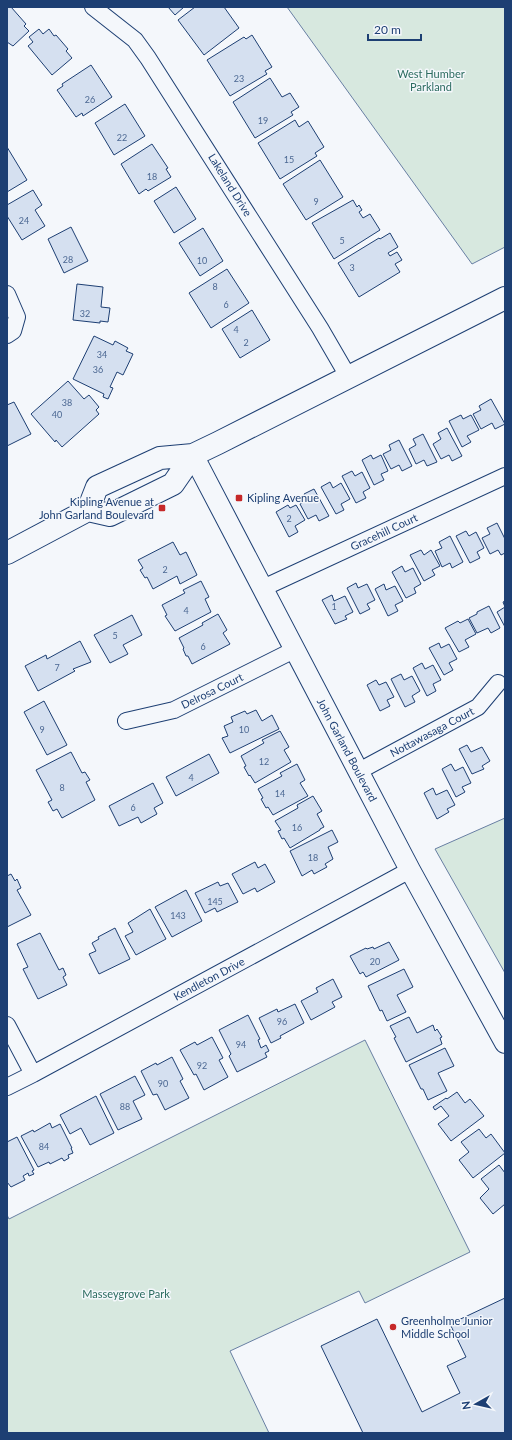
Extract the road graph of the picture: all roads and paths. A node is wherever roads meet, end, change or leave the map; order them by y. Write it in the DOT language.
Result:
graph roads {
  1 [pos="93,7"];
  2 [pos="7,294"];
  3 [pos="505,298"];
  4 [pos="7,335"];
  5 [pos="349,378"];
  6 [pos="193,455"];
  7 [pos="505,476"];
  8 [pos="88,510"];
  9 [pos="7,553"];
  10 [pos="263,588"];
  11 [pos="294,650"];
  12 [pos="498,683"];
  13 [pos="126,721"];
  14 [pos="359,771"];
  15 [pos="410,870"];
  16 [pos="7,1025"];
  17 [pos="505,1043"];
  18 [pos="33,1074"];
  19 [pos="7,1087"];
  1 -- 5 [label="street, Lakeland Drive"];
  2 -- 4 [label="street"];
  3 -- 5 [label="main road"];
  5 -- 6 [label="main road"];
  6 -- 8 [label="main road"];
  6 -- 8 [label="main road"];
  6 -- 10 [label="street, John Garland Boulevard"];
  7 -- 10 [label="street, Gracehill Court"];
  8 -- 9 [label="main road"];
  10 -- 11 [label="street, John Garland Boulevard"];
  11 -- 13 [label="street, Delrosa Court"];
  11 -- 14 [label="street, John Garland Boulevard"];
  12 -- 14 [label="street, Nottawasaga Court"];
  14 -- 15 [label="street, John Garland Boulevard"];
  15 -- 17 [label="street, John Garland Boulevard"];
  15 -- 18 [label="street, Kendleton Drive"];
  16 -- 18 [label="street"];
  18 -- 19 [label="street, Kendleton Drive"];
}
